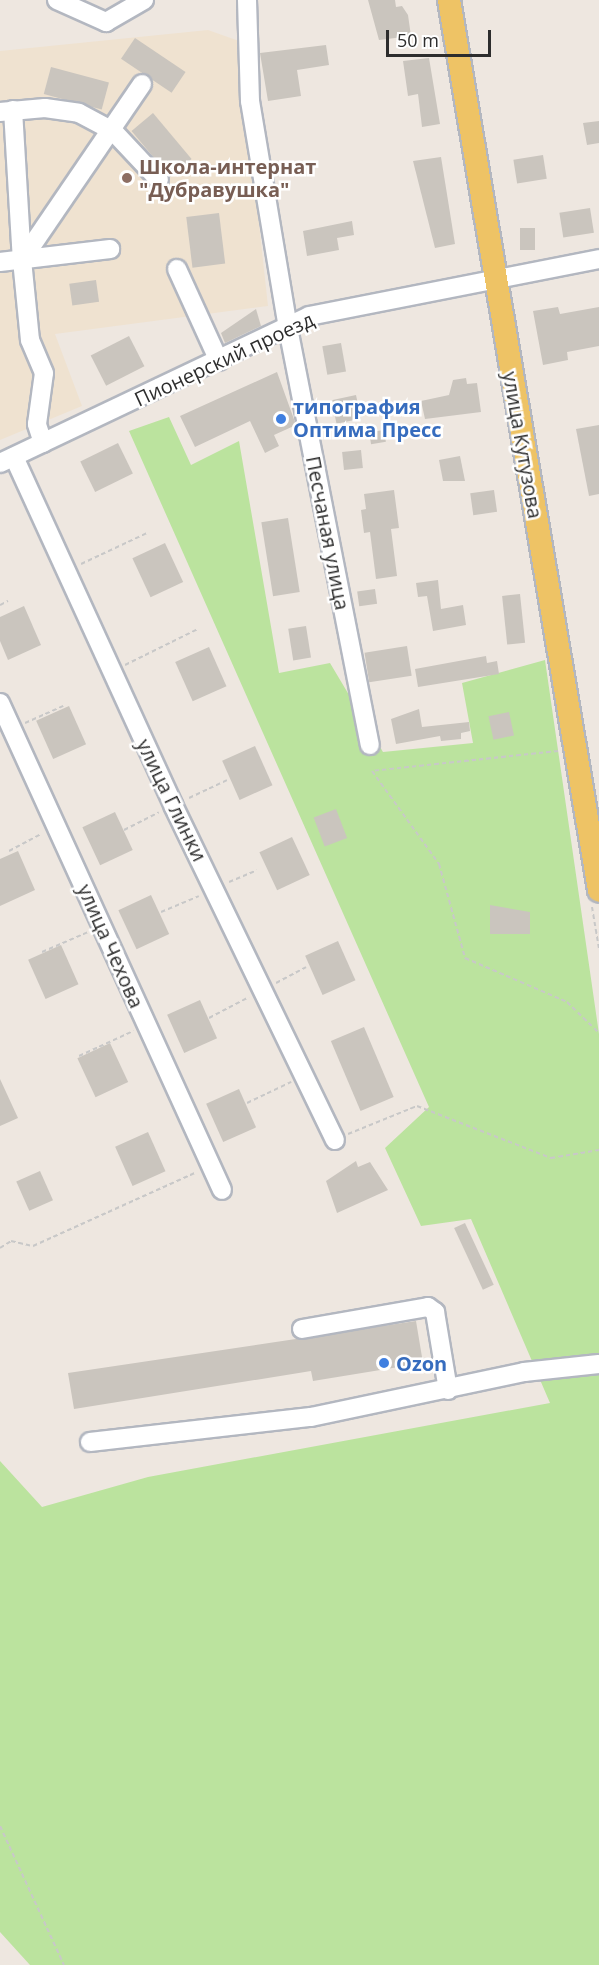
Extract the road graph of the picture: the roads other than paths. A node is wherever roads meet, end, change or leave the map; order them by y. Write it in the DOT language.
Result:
graph roads {
  1 [pos="57,0"];
  2 [pos="144,0"];
  3 [pos="247,0"];
  4 [pos="449,0"];
  5 [pos="142,84"];
  6 [pos="7,111"];
  7 [pos="113,131"];
  8 [pos="159,180"];
  9 [pos="110,249"];
  10 [pos="599,259"];
  11 [pos="22,260"];
  12 [pos="0,262"];
  13 [pos="177,269"];
  14 [pos="494,278"];
  15 [pos="288,328"];
  16 [pos="219,361"];
  17 [pos="44,443"];
  18 [pos="7,460"];
  19 [pos="0,703"];
  20 [pos="370,745"];
  21 [pos="599,890"];
  22 [pos="335,1140"];
  23 [pos="222,1190"];
  24 [pos="302,1329"];
  25 [pos="599,1364"];
  26 [pos="448,1390"];
  27 [pos="90,1442"];
  1 -- 2 [label="street"];
  3 -- 15 [label="street, Песчаная улица"];
  4 -- 14 [label="main road, улица Кутузова"];
  5 -- 7 [label="street"];
  6 -- 7 [label="street"];
  6 -- 11 [label="street"];
  7 -- 8 [label="street"];
  7 -- 11 [label="street"];
  9 -- 11 [label="street"];
  10 -- 14 [label="street, Пионерский проезд"];
  11 -- 12 [label="street"];
  11 -- 17 [label="street"];
  13 -- 16 [label="street"];
  14 -- 15 [label="street, Пионерский проезд"];
  14 -- 21 [label="main road, улица Кутузова"];
  15 -- 16 [label="street, Пионерский проезд"];
  15 -- 20 [label="street, Песчаная улица"];
  16 -- 17 [label="street, Пионерский проезд"];
  17 -- 18 [label="street, Пионерский проезд"];
  18 -- 22 [label="street, улица Глинки"];
  19 -- 23 [label="street, улица Чехова"];
  24 -- 26 [label="street"];
  25 -- 26 [label="street"];
  26 -- 27 [label="street"];
}
